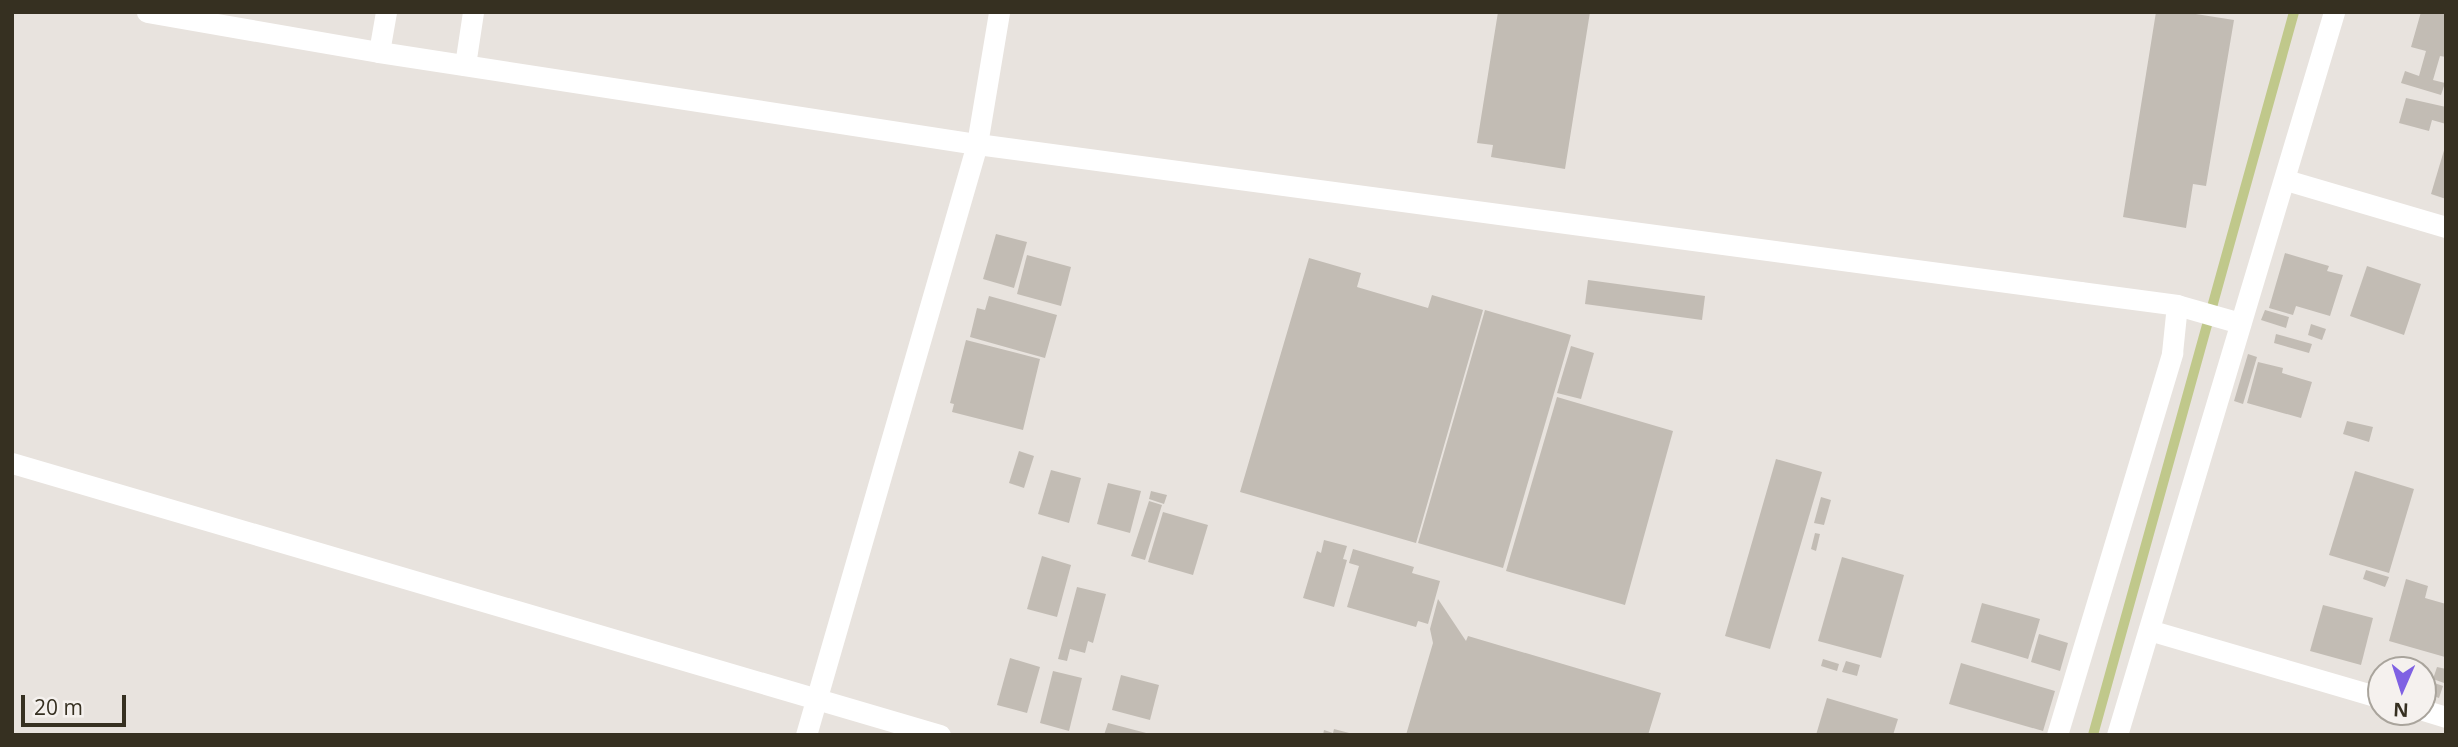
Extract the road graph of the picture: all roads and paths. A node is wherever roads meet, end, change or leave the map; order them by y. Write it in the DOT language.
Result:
graph roads {
  1 [pos="147,12"];
  2 [pos="386,12"];
  3 [pos="473,12"];
  4 [pos="999,12"];
  5 [pos="2334,12"];
  6 [pos="379,52"];
  7 [pos="465,65"];
  8 [pos="978,144"];
  9 [pos="2286,180"];
  10 [pos="2446,228"];
  11 [pos="2177,305"];
  12 [pos="2240,323"];
  13 [pos="12,463"];
  14 [pos="2149,630"];
  15 [pos="2367,694"];
  16 [pos="816,699"];
  17 [pos="806,735"];
  18 [pos="940,735"];
  19 [pos="2057,735"];
  20 [pos="2118,735"];
  1 -- 6 [label="street"];
  2 -- 6 [label="street"];
  3 -- 7 [label="street"];
  4 -- 8 [label="street"];
  5 -- 9 [label="street"];
  6 -- 7 [label="street"];
  7 -- 8 [label="street"];
  8 -- 11 [label="street"];
  8 -- 16 [label="street"];
  9 -- 10 [label="street"];
  9 -- 12 [label="street"];
  11 -- 12 [label="street"];
  11 -- 19 [label="street"];
  12 -- 14 [label="street"];
  13 -- 16 [label="street"];
  14 -- 15 [label="street"];
  14 -- 20 [label="street"];
  16 -- 17 [label="street"];
  16 -- 18 [label="street"];
}
